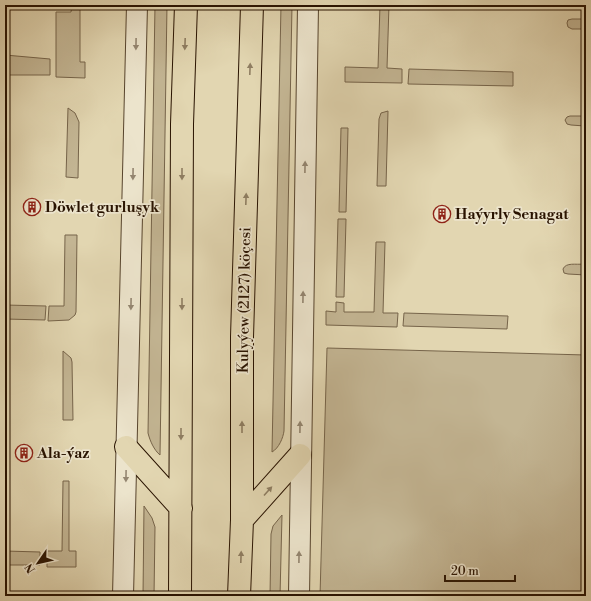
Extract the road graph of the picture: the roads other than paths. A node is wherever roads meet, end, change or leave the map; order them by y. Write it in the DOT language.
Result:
graph roads {
  1 [pos="138,5"];
  2 [pos="186,5"];
  3 [pos="252,5"];
  4 [pos="308,5"];
  5 [pos="126,447"];
  6 [pos="300,455"];
  7 [pos="181,508"];
  8 [pos="242,520"];
  9 [pos="123,596"];
  10 [pos="180,596"];
  11 [pos="239,596"];
  12 [pos="299,596"];
  1 -- 5 [label="street, one-way"];
  2 -- 7 [label="highway, one-way"];
  8 -- 3 [label="highway, Kulyýew (2127) köçesi, one-way"];
  6 -- 4 [label="street, one-way"];
  5 -- 7 [label="highway"];
  5 -- 9 [label="street, one-way"];
  8 -- 6 [label="highway, one-way"];
  12 -- 6 [label="street, one-way"];
  7 -- 10 [label="highway"];
  11 -- 8 [label="highway, Kulyýew (2127) köçesi, one-way"];
}
